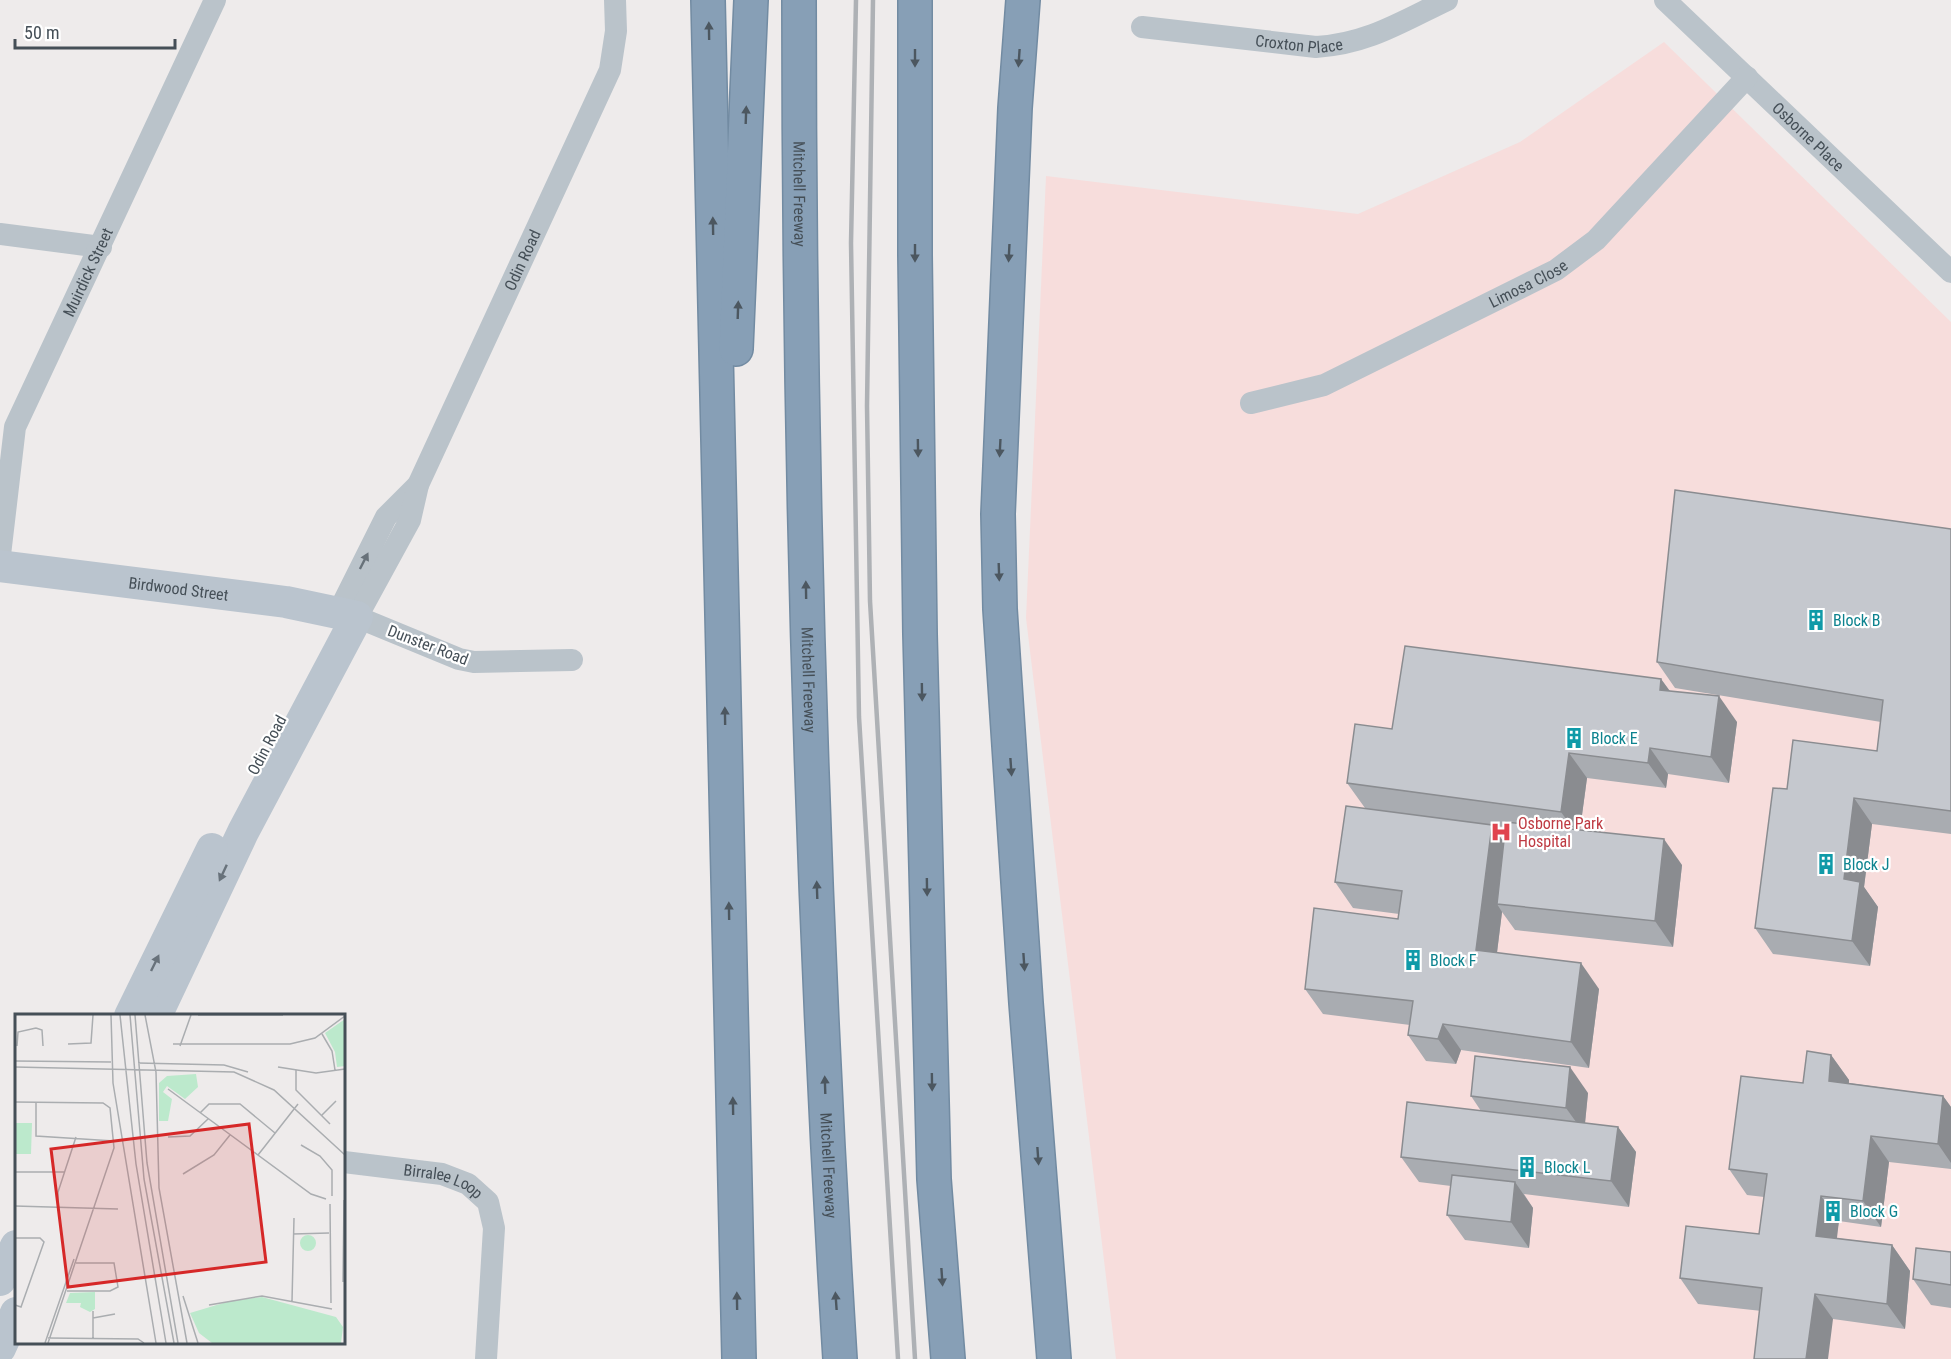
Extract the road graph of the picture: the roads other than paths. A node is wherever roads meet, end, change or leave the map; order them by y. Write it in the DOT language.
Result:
graph roads {
  1 [pos="215,0"];
  2 [pos="615,0"];
  3 [pos="708,0"];
  4 [pos="751,0"];
  5 [pos="799,0"];
  6 [pos="915,0"];
  7 [pos="1023,0"];
  8 [pos="1447,0"];
  9 [pos="1665,0"];
  10 [pos="1142,27"];
  11 [pos="1747,77"];
  12 [pos="0,234"];
  13 [pos="101,247"];
  14 [pos="1951,272"];
  15 [pos="1251,403"];
  16 [pos="0,555"];
  17 [pos="0,566"];
  18 [pos="347,615"];
  19 [pos="572,660"];
  20 [pos="724,662"];
  21 [pos="131,1014"];
  22 [pos="157,1014"];
  23 [pos="345,1162"];
  24 [pos="15,1248"];
  25 [pos="0,1280"];
  26 [pos="15,1315"];
  27 [pos="0,1348"];
  28 [pos="1054,1358"];
  29 [pos="486,1359"];
  30 [pos="739,1359"];
  31 [pos="840,1359"];
  32 [pos="948,1359"];
  1 -- 13 [label="street, Muirdick Street"];
  2 -- 18 [label="street, Odin Road"];
  20 -- 3 [label="highway, one-way"];
  20 -- 4 [label="highway, one-way"];
  31 -- 5 [label="highway, Mitchell Freeway, one-way"];
  6 -- 32 [label="highway, one-way"];
  7 -- 28 [label="highway, one-way"];
  8 -- 10 [label="street, Croxton Place"];
  9 -- 11 [label="street, Osborne Place"];
  11 -- 14 [label="street, Osborne Place"];
  11 -- 15 [label="street, Limosa Close"];
  12 -- 13 [label="street"];
  13 -- 16 [label="street, Muirdick Street"];
  17 -- 18 [label="street, Birdwood Street"];
  18 -- 19 [label="street, Dunster Road"];
  21 -- 18 [label="street, Odin Road, one-way"];
  18 -- 22 [label="street, Odin Road, one-way"];
  30 -- 20 [label="highway, one-way"];
  23 -- 29 [label="street, Birralee Loop"];
  24 -- 25 [label="street"];
  26 -- 27 [label="street"];
}
